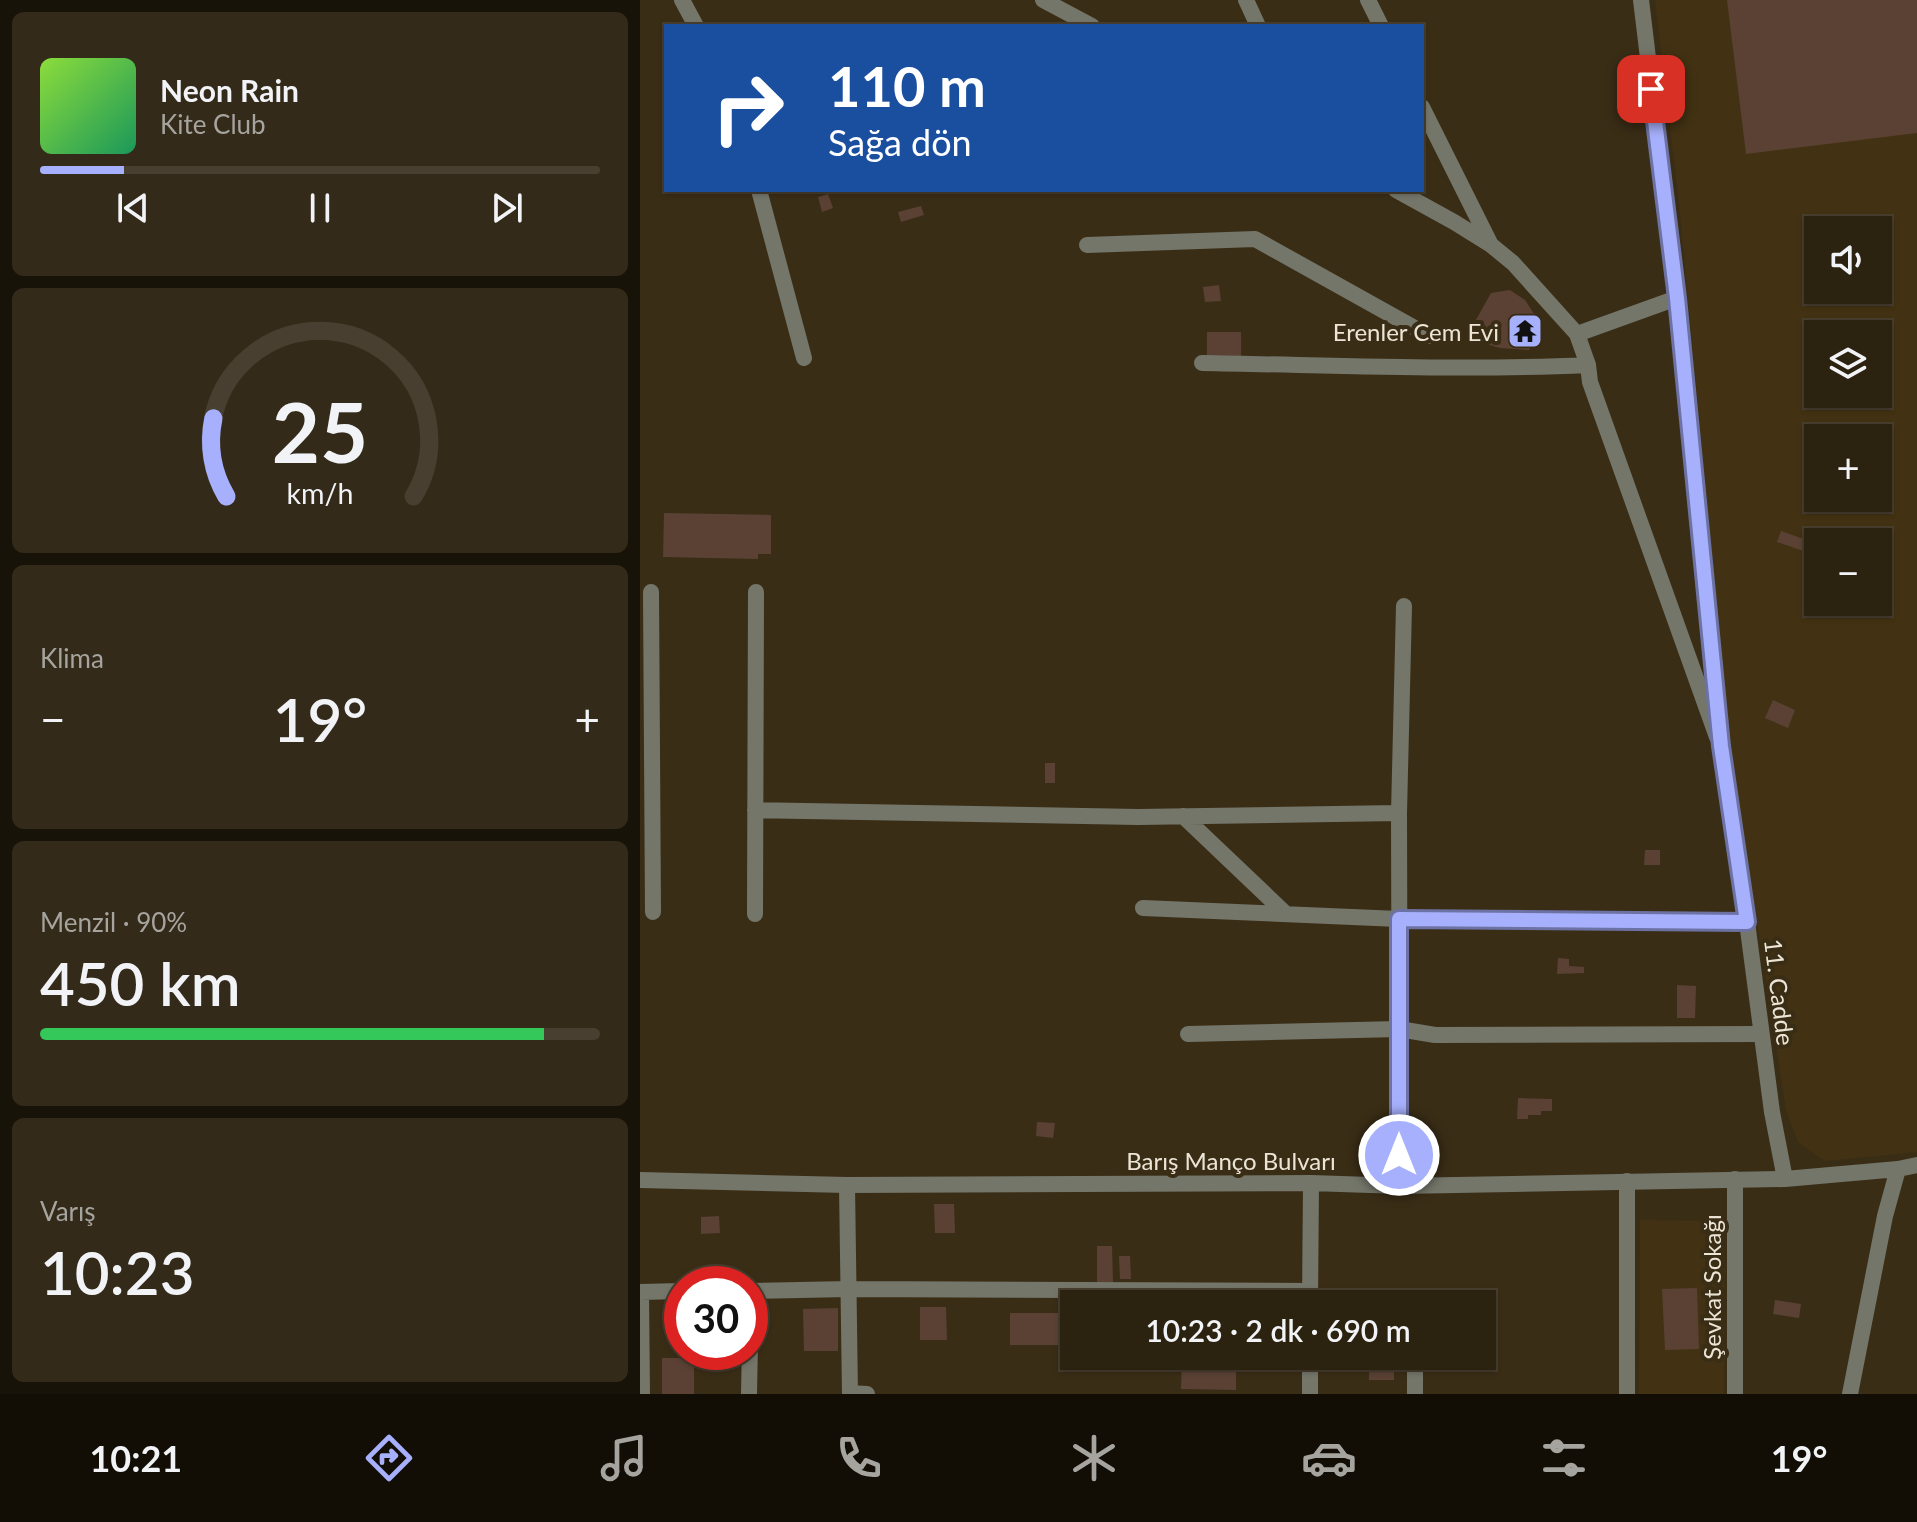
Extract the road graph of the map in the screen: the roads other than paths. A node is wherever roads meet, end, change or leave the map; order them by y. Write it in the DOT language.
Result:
graph roads {
  1 [pos="682,0"];
  2 [pos="1043,0"];
  3 [pos="1246,0"];
  4 [pos="1368,0"];
  5 [pos="1641,0"];
  6 [pos="1068,6"];
  7 [pos="695,24"];
  8 [pos="1090,24"];
  9 [pos="1257,24"];
  10 [pos="1380,24"];
  11 [pos="1424,111"];
  12 [pos="760,192"];
  13 [pos="1400,192"];
  14 [pos="1087,245"];
  15 [pos="1491,245"];
  16 [pos="1677,298"];
  17 [pos="1577,334"];
  18 [pos="1429,336"];
  19 [pos="804,358"];
  20 [pos="1202,363"];
  21 [pos="1588,365"];
  22 [pos="651,592"];
  23 [pos="756,592"];
  24 [pos="1404,606"];
  25 [pos="1721,746"];
  26 [pos="755,810"];
  27 [pos="1399,813"];
  28 [pos="1183,816"];
  29 [pos="1143,908"];
  30 [pos="653,912"];
  31 [pos="1285,913"];
  32 [pos="755,914"];
  33 [pos="1399,919"];
  34 [pos="1747,922"];
  35 [pos="1399,1029"];
  36 [pos="1188,1034"];
  37 [pos="1761,1034"];
  38 [pos="1917,1165"];
  39 [pos="1898,1169"];
  40 [pos="1735,1179"];
  41 [pos="1785,1179"];
  42 [pos="640,1180"];
  43 [pos="1627,1181"];
  44 [pos="1311,1183"];
  45 [pos="847,1185"];
  46 [pos="1400,1186"];
  47 [pos="849,1289"];
  48 [pos="1310,1290"];
  49 [pos="664,1291"];
  50 [pos="768,1291"];
  51 [pos="641,1292"];
  52 [pos="1060,1293"];
  53 [pos="749,1370"];
  54 [pos="1310,1370"];
  55 [pos="1415,1370"];
  56 [pos="642,1394"];
  57 [pos="749,1394"];
  58 [pos="850,1394"];
  59 [pos="867,1394"];
  60 [pos="1310,1394"];
  61 [pos="1415,1394"];
  62 [pos="1627,1394"];
  63 [pos="1735,1394"];
  64 [pos="1850,1394"];
  1 -- 7 [label="street"];
  2 -- 6 [label="street"];
  3 -- 9 [label="street"];
  4 -- 10 [label="street"];
  5 -- 16 [label="street, 11. Cadde"];
  6 -- 8 [label="street"];
  11 -- 15 [label="street"];
  12 -- 19 [label="street"];
  13 -- 15 [label="street"];
  14 -- 18 [label="street"];
  15 -- 17 [label="street"];
  16 -- 17 [label="street"];
  16 -- 25 [label="street, 11. Cadde"];
  17 -- 21 [label="street"];
  20 -- 21 [label="street"];
  21 -- 25 [label="street"];
  22 -- 30 [label="street"];
  23 -- 26 [label="street"];
  24 -- 27 [label="street"];
  25 -- 34 [label="street, 11. Cadde"];
  26 -- 28 [label="street"];
  26 -- 32 [label="street"];
  27 -- 28 [label="street"];
  27 -- 33 [label="street"];
  28 -- 31 [label="street"];
  29 -- 31 [label="street"];
  31 -- 33 [label="street"];
  33 -- 34 [label="street"];
  33 -- 35 [label="street"];
  34 -- 37 [label="street, 11. Cadde"];
  35 -- 36 [label="street"];
  35 -- 37 [label="street"];
  35 -- 46 [label="street"];
  37 -- 41 [label="street, 11. Cadde"];
  38 -- 39 [label="street, Barış Manço Bulvarı"];
  39 -- 41 [label="street, Barış Manço Bulvarı"];
  39 -- 64 [label="street"];
  40 -- 41 [label="street, Barış Manço Bulvarı"];
  40 -- 43 [label="street, Barış Manço Bulvarı"];
  40 -- 63 [label="street, Şevkat Sokağı"];
  42 -- 45 [label="street, Barış Manço Bulvarı"];
  43 -- 46 [label="street, Barış Manço Bulvarı"];
  43 -- 62 [label="street"];
  44 -- 45 [label="street, Barış Manço Bulvarı"];
  44 -- 46 [label="street, Barış Manço Bulvarı"];
  44 -- 48 [label="street"];
  45 -- 47 [label="street"];
  47 -- 50 [label="street"];
  47 -- 52 [label="street"];
  47 -- 58 [label="street"];
  49 -- 51 [label="street"];
  51 -- 56 [label="street"];
  53 -- 57 [label="street"];
  54 -- 60 [label="street"];
  55 -- 61 [label="street"];
  58 -- 59 [label="street"];
}
